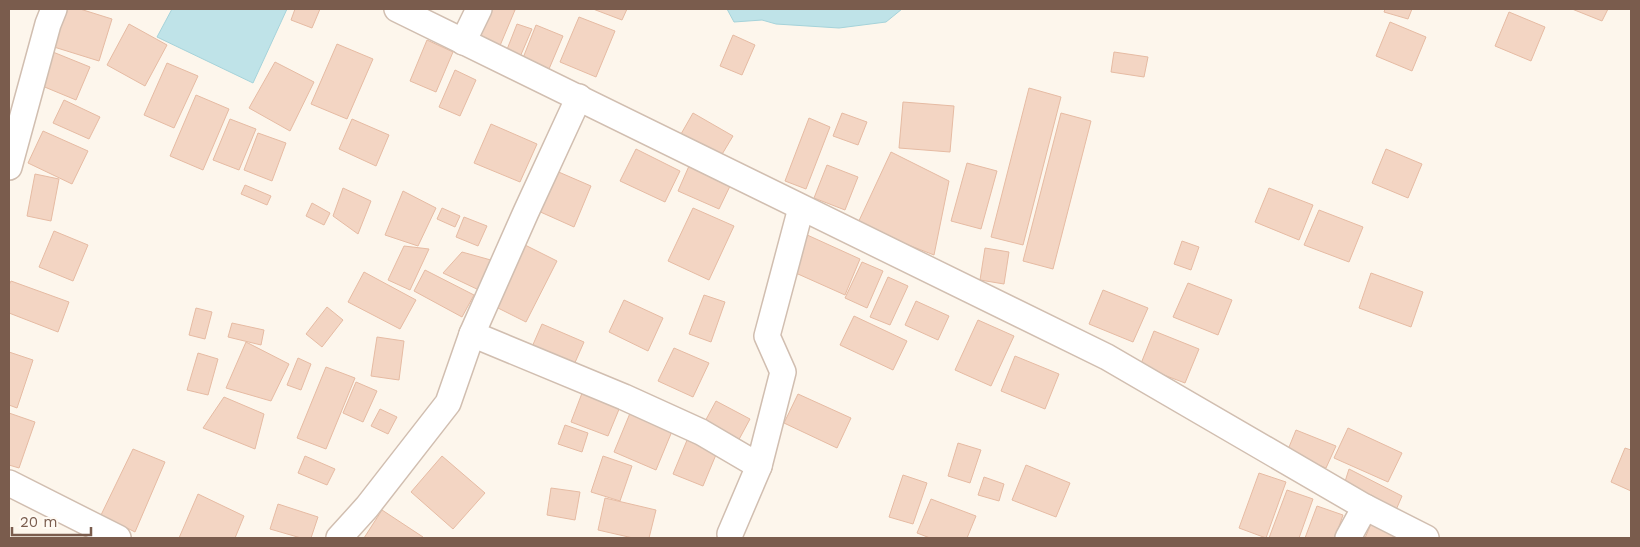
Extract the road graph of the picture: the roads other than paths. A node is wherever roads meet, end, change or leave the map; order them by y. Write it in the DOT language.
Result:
graph roads {
  1 [pos="54,9"];
  2 [pos="397,9"];
  3 [pos="479,9"];
  4 [pos="463,42"];
  5 [pos="579,97"];
  6 [pos="9,166"];
  7 [pos="801,208"];
  8 [pos="472,334"];
  9 [pos="760,466"];
  10 [pos="9,483"];
  11 [pos="1365,507"];
  12 [pos="730,534"];
  13 [pos="118,538"];
  14 [pos="339,538"];
  15 [pos="1348,538"];
  16 [pos="1426,538"];
  1 -- 6 [label="street"];
  2 -- 4 [label="street"];
  3 -- 4 [label="street"];
  4 -- 5 [label="street"];
  5 -- 7 [label="street"];
  5 -- 8 [label="street"];
  7 -- 9 [label="street"];
  7 -- 11 [label="street"];
  8 -- 9 [label="street"];
  8 -- 14 [label="street"];
  9 -- 12 [label="street"];
  10 -- 13 [label="street"];
  11 -- 15 [label="street"];
  11 -- 16 [label="street"];
}
